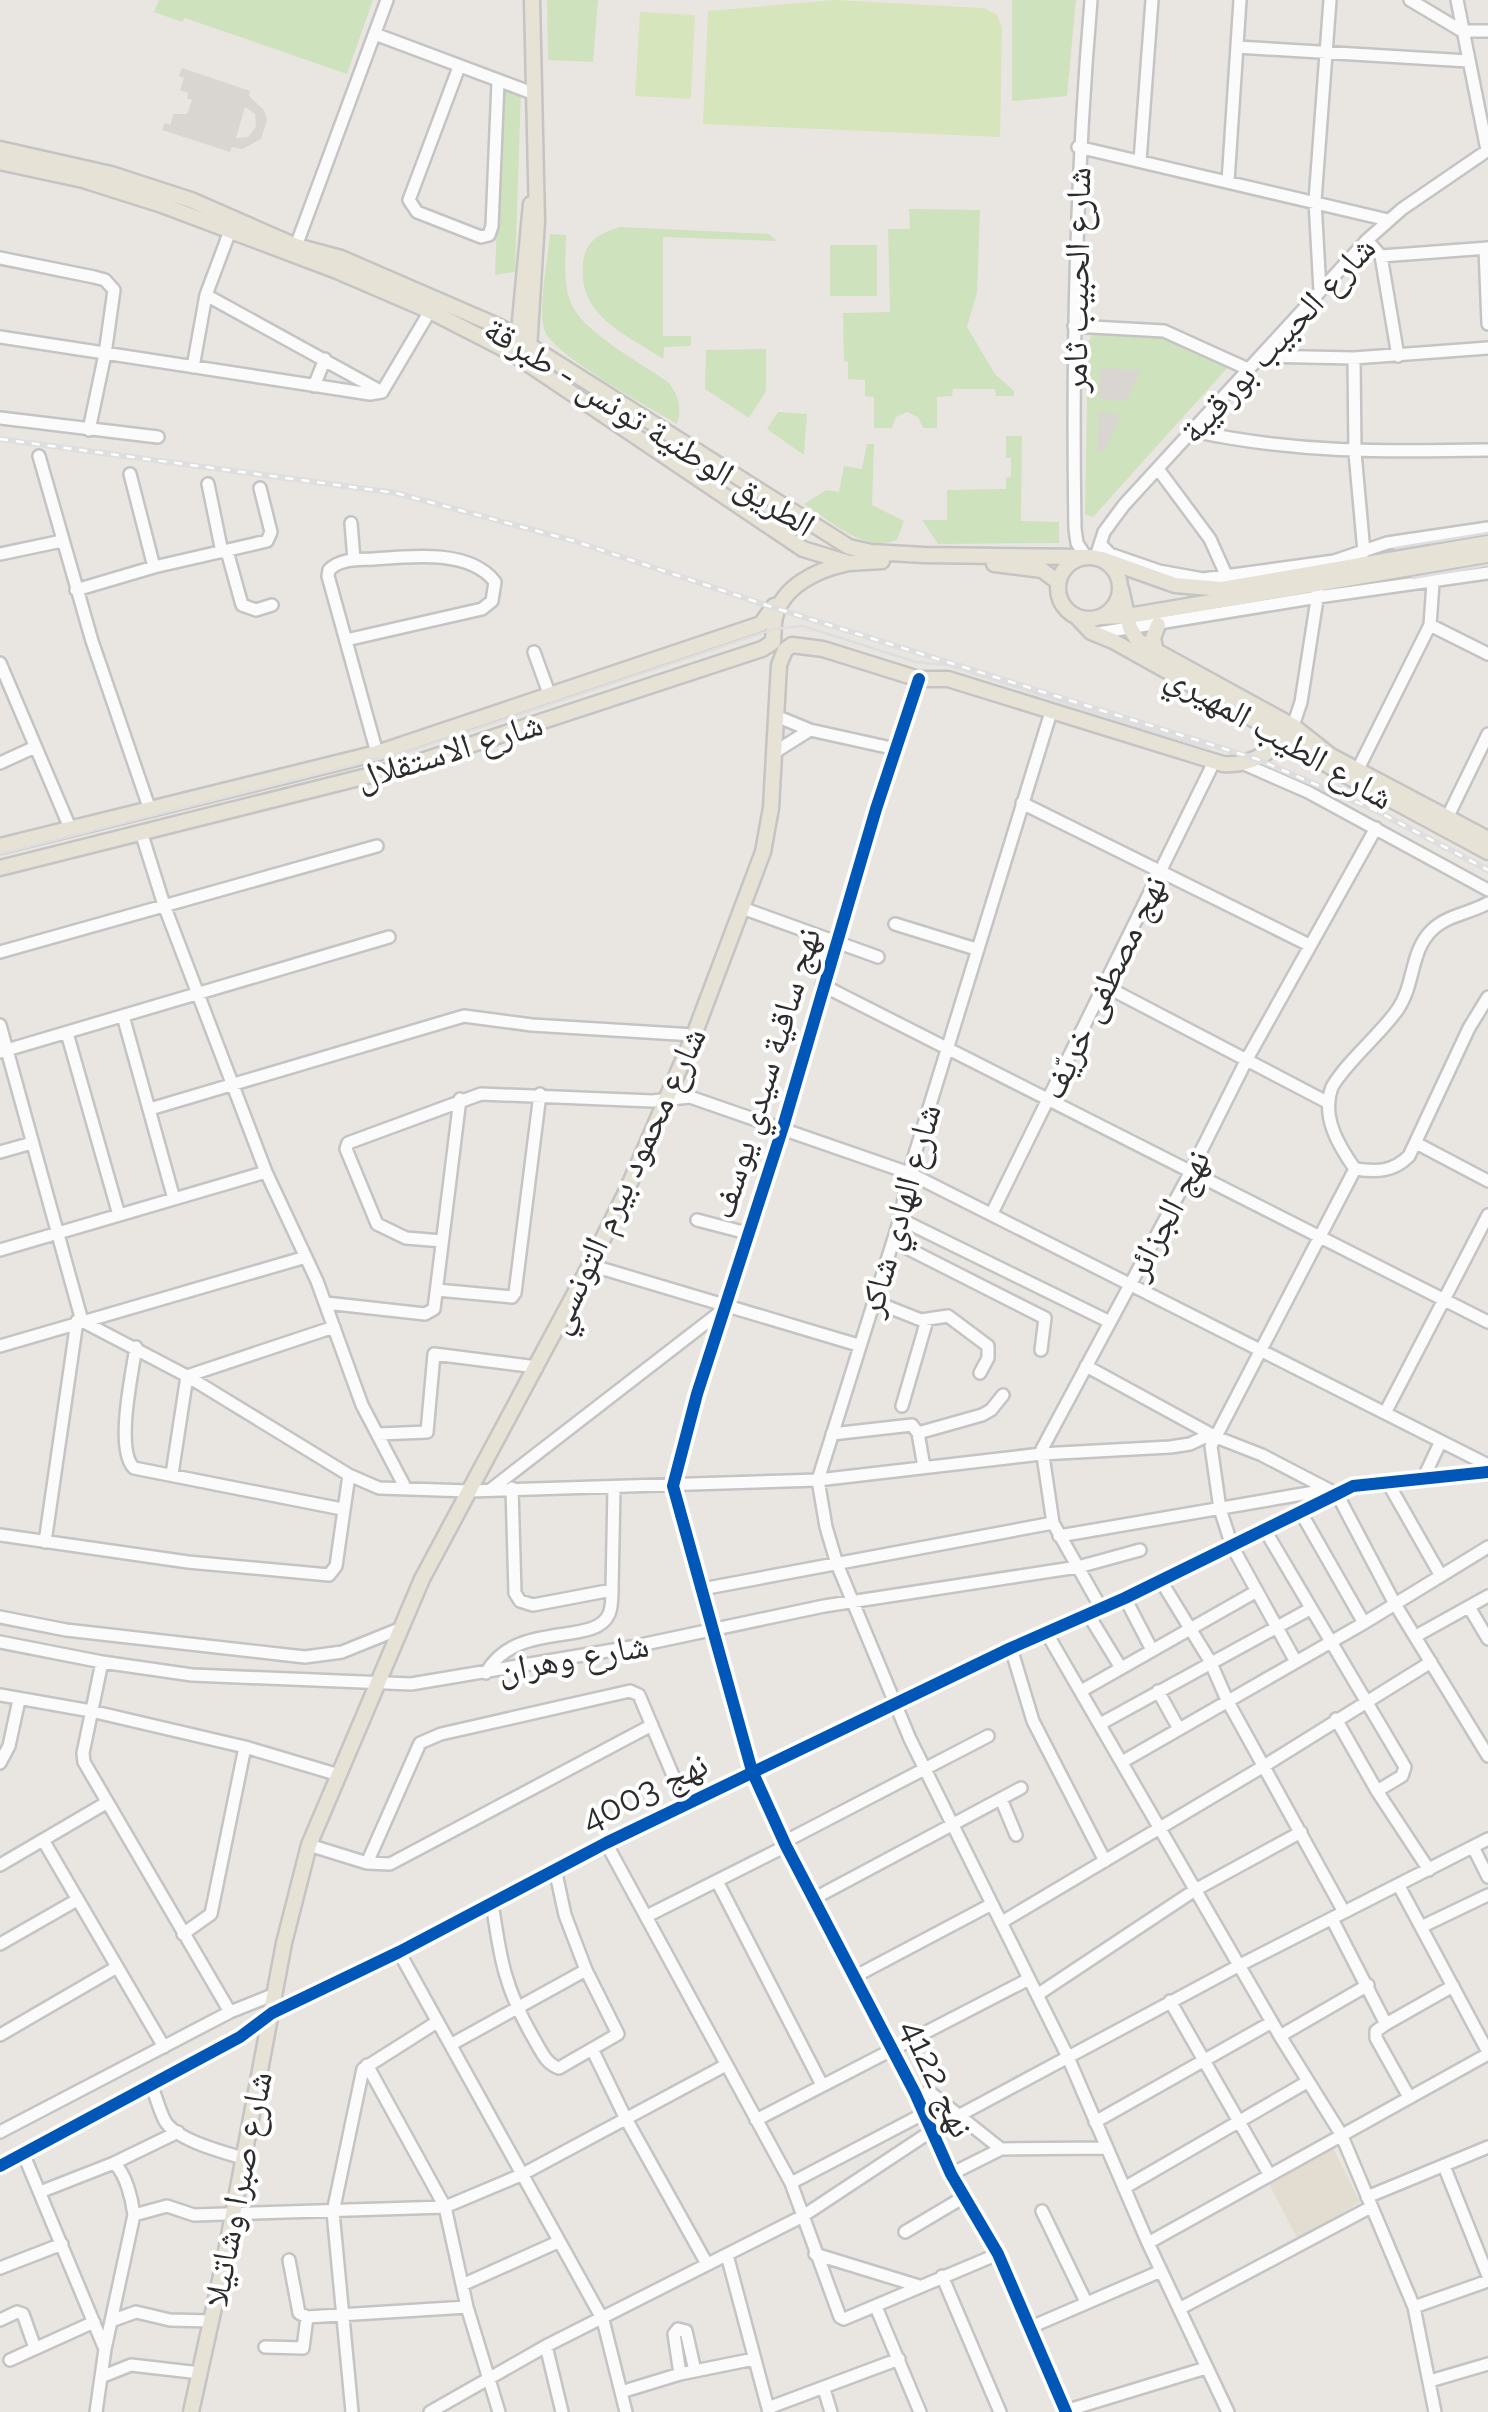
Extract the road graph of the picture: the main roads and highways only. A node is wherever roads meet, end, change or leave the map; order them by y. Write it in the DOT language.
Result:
graph roads {
  1 [pos="532,0"];
  2 [pos="0,149"];
  3 [pos="0,162"];
  4 [pos="524,340"];
  5 [pos="518,358"];
  6 [pos="635,410"];
  7 [pos="623,427"];
  8 [pos="710,459"];
  9 [pos="698,476"];
  10 [pos="781,505"];
  11 [pos="769,524"];
  12 [pos="1488,543"];
  13 [pos="803,549"];
  14 [pos="1096,554"];
  15 [pos="1488,554"];
  16 [pos="849,563"];
  17 [pos="1058,582"];
  18 [pos="1315,584"];
  19 [pos="1121,588"];
  20 [pos="1076,616"];
  21 [pos="1100,617"];
  22 [pos="1129,622"];
  23 [pos="1158,626"];
  24 [pos="1156,652"];
  25 [pos="1289,731"];
  26 [pos="1488,839"];
  27 [pos="0,846"];
  28 [pos="1488,852"];
  29 [pos="0,868"];
  30 [pos="378,1683"];
  31 [pos="191,2412"];
  1 -- 4 [label="main road"];
  2 -- 4 [label="main road, الطريق الوطنية تونس - طبرقة"];
  3 -- 5 [label="main road, الطريق الوطنية تونس - طبرقة"];
  4 -- 5 [label="main road"];
  4 -- 6 [label="main road, الطريق الوطنية تونس - طبرقة"];
  5 -- 7 [label="main road, الطريق الوطنية تونس - طبرقة"];
  6 -- 7 [label="main road"];
  6 -- 8 [label="main road, الطريق الوطنية تونس - طبرقة"];
  7 -- 9 [label="main road, الطريق الوطنية تونس - طبرقة"];
  8 -- 9 [label="main road"];
  8 -- 10 [label="main road, الطريق الوطنية تونس - طبرقة"];
  9 -- 11 [label="main road, الطريق الوطنية تونس - طبرقة"];
  10 -- 11 [label="main road"];
  10 -- 14 [label="main road, الطريق الوطنية تونس - طبرقة"];
  11 -- 13 [label="main road, الطريق الوطنية تونس - طبرقة"];
  12 -- 18 [label="main road"];
  13 -- 16 [label="main road, الطريق الوطنية تونس - طبرقة"];
  13 -- 27 [label="main road, شارع الاستقلال"];
  14 -- 17 [label="main road"];
  14 -- 18 [label="main road, الطريق الوطنية تونس - طبرقة"];
  14 -- 19 [label="main road"];
  15 -- 18 [label="main road"];
  16 -- 17 [label="main road, الطريق الوطنية تونس - طبرقة"];
  16 -- 29 [label="main road, شارع الاستقلال"];
  17 -- 20 [label="main road"];
  18 -- 22 [label="main road"];
  19 -- 21 [label="main road"];
  19 -- 22 [label="main road"];
  20 -- 21 [label="main road"];
  20 -- 25 [label="main road, شارع الطيب المهيري"];
  21 -- 22 [label="main road"];
  22 -- 24 [label="main road, شارع الطيب المهيري"];
  23 -- 24 [label="main road"];
  24 -- 25 [label="main road, شارع الطيب المهيري"];
  25 -- 26 [label="main road, شارع الطيب المهيري"];
  25 -- 28 [label="main road, شارع الطيب المهيري"];
  25 -- 30 [label="main road, شارع محمود بيرم التونسي"];
  30 -- 31 [label="main road, شارع صبرا وشاتيلا"];
}
